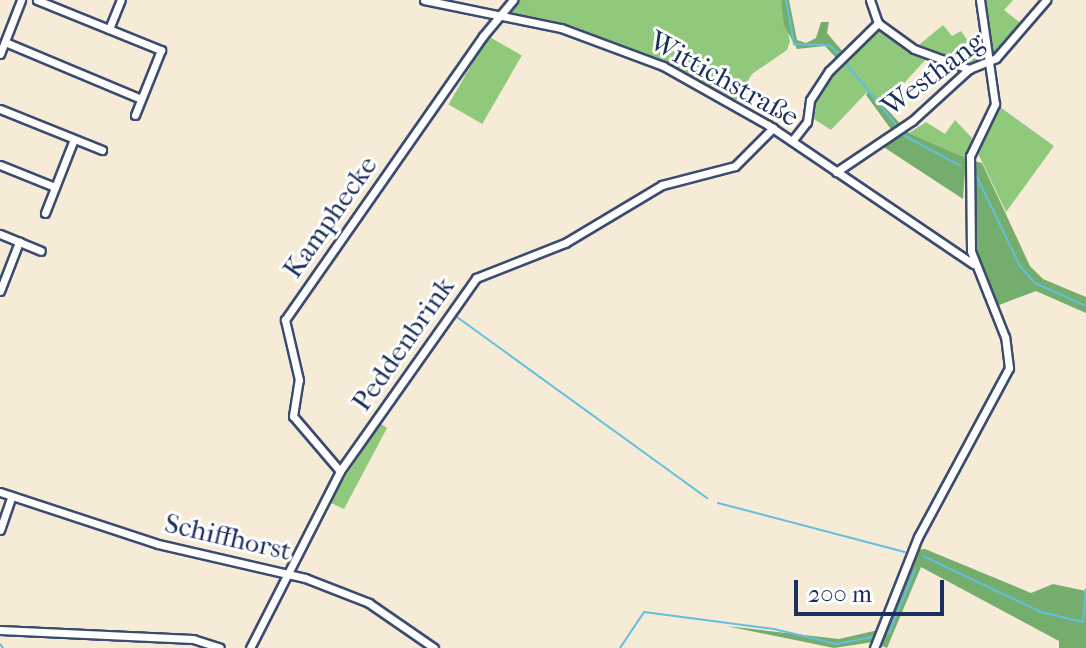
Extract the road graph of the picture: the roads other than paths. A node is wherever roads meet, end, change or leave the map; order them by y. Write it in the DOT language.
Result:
graph roads {
  1 [pos="21,0"];
  2 [pos="37,0"];
  3 [pos="121,0"];
  4 [pos="424,0"];
  5 [pos="513,0"];
  6 [pos="980,0"];
  7 [pos="1046,0"];
  8 [pos="871,1"];
  9 [pos="498,14"];
  10 [pos="878,23"];
  11 [pos="109,29"];
  12 [pos="5,42"];
  13 [pos="0,54"];
  14 [pos="990,62"];
  15 [pos="969,69"];
  16 [pos="141,99"];
  17 [pos="0,109"];
  18 [pos="135,115"];
  19 [pos="773,128"];
  20 [pos="74,139"];
  21 [pos="792,141"];
  22 [pos="102,150"];
  23 [pos="0,165"];
  24 [pos="836,172"];
  25 [pos="55,187"];
  26 [pos="45,213"];
  27 [pos="0,234"];
  28 [pos="19,242"];
  29 [pos="41,251"];
  30 [pos="973,264"];
  31 [pos="0,291"];
  32 [pos="340,471"];
  33 [pos="0,492"];
  34 [pos="12,496"];
  35 [pos="0,530"];
  36 [pos="288,573"];
  37 [pos="0,630"];
  38 [pos="220,648"];
  39 [pos="250,648"];
  40 [pos="434,648"];
  41 [pos="874,648"];
  1 -- 12 [label="street"];
  2 -- 11 [label="street"];
  3 -- 11 [label="street"];
  4 -- 9 [label="street, Wittichstraße"];
  5 -- 9 [label="street, Kamphecke"];
  6 -- 14 [label="street"];
  7 -- 14 [label="street, Westhang"];
  8 -- 10 [label="street"];
  9 -- 19 [label="street, Wittichstraße"];
  9 -- 32 [label="street, Kamphecke"];
  10 -- 15 [label="street"];
  10 -- 21 [label="street"];
  11 -- 16 [label="street"];
  12 -- 13 [label="street"];
  12 -- 16 [label="street"];
  14 -- 15 [label="street, Westhang"];
  14 -- 30 [label="street"];
  15 -- 24 [label="street, Westhang"];
  16 -- 18 [label="street"];
  17 -- 20 [label="street"];
  19 -- 21 [label="street, Wittichstraße"];
  19 -- 32 [label="street, Peddenbrink"];
  20 -- 22 [label="street"];
  20 -- 25 [label="street"];
  21 -- 24 [label="street, Wittichstraße"];
  23 -- 25 [label="street"];
  24 -- 30 [label="street, Wittichstraße"];
  25 -- 26 [label="street"];
  27 -- 28 [label="street"];
  28 -- 29 [label="street"];
  28 -- 31 [label="street"];
  30 -- 41 [label="street"];
  32 -- 36 [label="street, Peddenbrink"];
  33 -- 34 [label="street, Schiffhorst"];
  34 -- 35 [label="street"];
  34 -- 36 [label="street, Schiffhorst"];
  36 -- 39 [label="street, Peddenbrink"];
  36 -- 40 [label="street, Schiffhorst"];
  37 -- 38 [label="street"];
}
